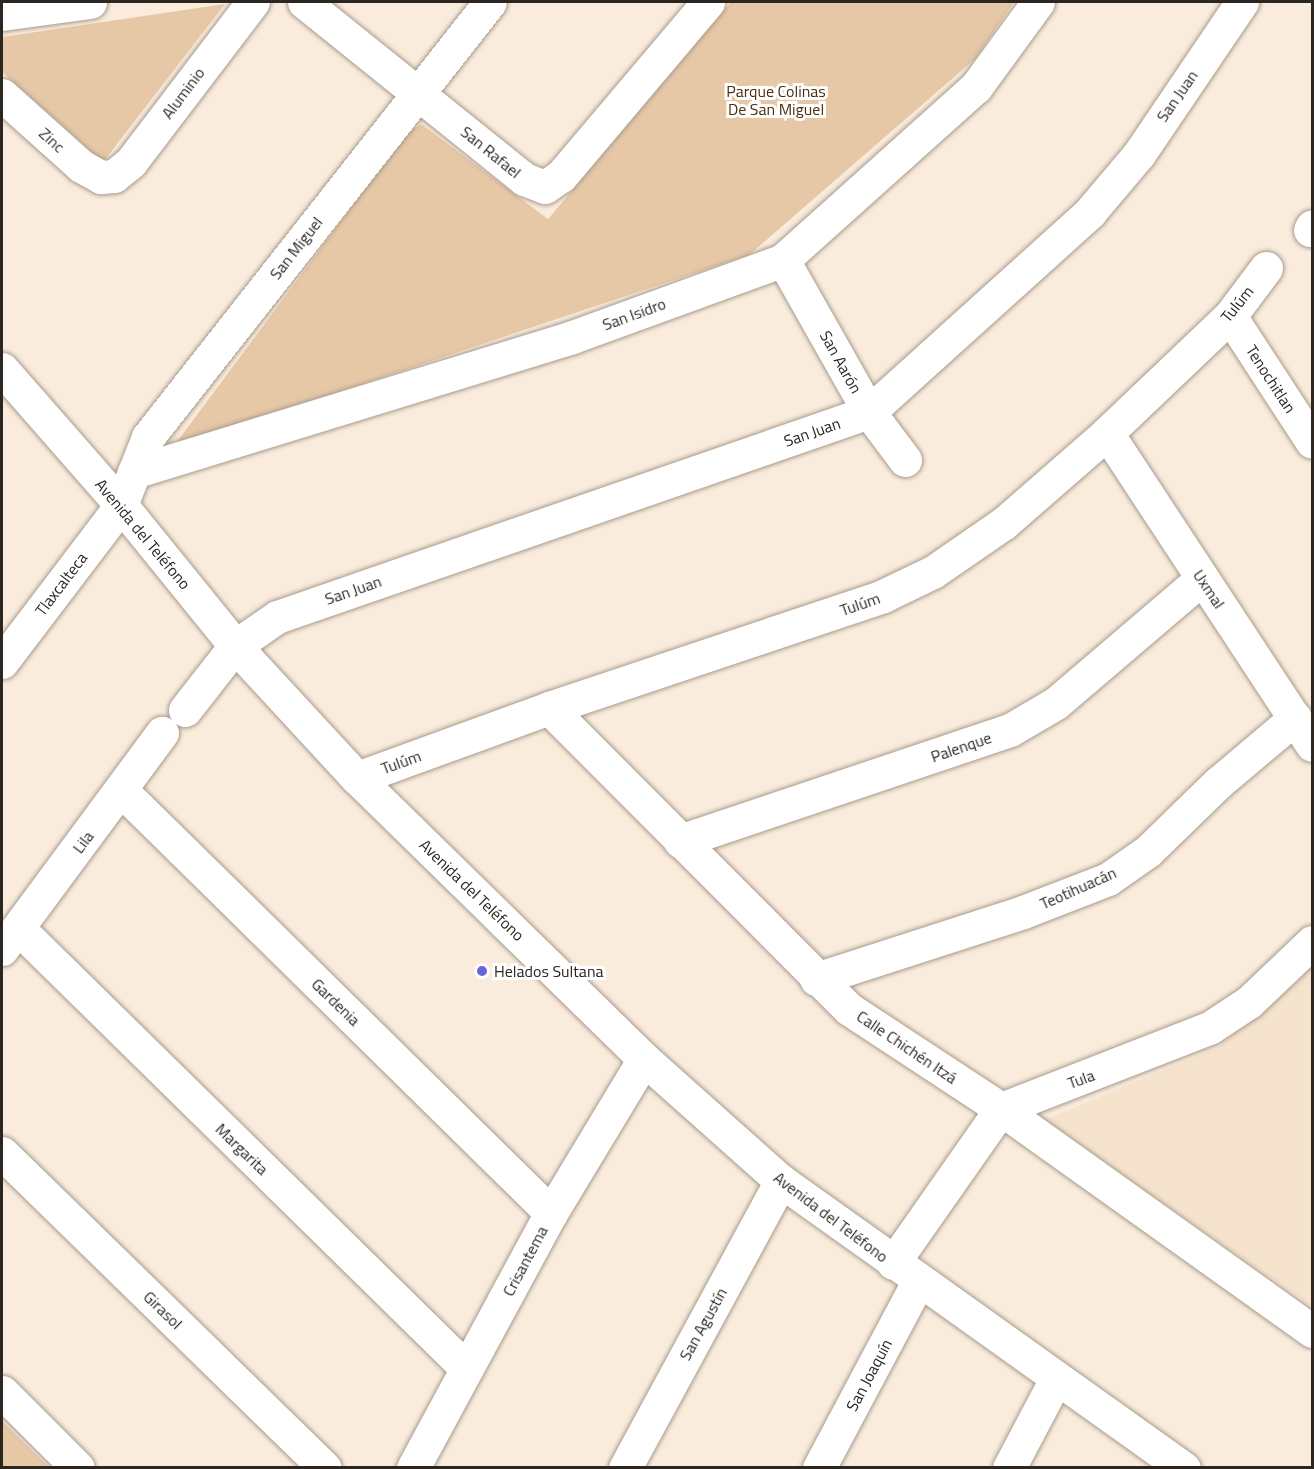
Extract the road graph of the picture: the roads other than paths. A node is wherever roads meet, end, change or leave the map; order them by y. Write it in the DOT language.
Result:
graph roads {
  1 [pos="90,2"];
  2 [pos="253,2"];
  3 [pos="304,2"];
  4 [pos="490,2"];
  5 [pos="708,2"];
  6 [pos="1038,2"];
  7 [pos="1242,2"];
  8 [pos="2,14"];
  9 [pos="417,92"];
  10 [pos="2,95"];
  11 [pos="108,179"];
  12 [pos="783,260"];
  13 [pos="1266,268"];
  14 [pos="1230,316"];
  15 [pos="2,369"];
  16 [pos="869,412"];
  17 [pos="1107,432"];
  18 [pos="1312,442"];
  19 [pos="905,460"];
  20 [pos="134,472"];
  21 [pos="120,505"];
  22 [pos="1201,579"];
  23 [pos="235,646"];
  24 [pos="4,652"];
  25 [pos="549,708"];
  26 [pos="1295,718"];
  27 [pos="1312,745"];
  28 [pos="357,778"];
  29 [pos="122,791"];
  30 [pos="680,841"];
  31 [pos="10,939"];
  32 [pos="1312,942"];
  33 [pos="816,979"];
  34 [pos="644,1059"];
  35 [pos="1001,1109"];
  36 [pos="2,1153"];
  37 [pos="781,1181"];
  38 [pos="551,1213"];
  39 [pos="905,1273"];
  40 [pos="1312,1330"];
  41 [pos="467,1370"];
  42 [pos="1056,1380"];
  43 [pos="2,1392"];
  44 [pos="78,1467"];
  45 [pos="325,1467"];
  46 [pos="413,1467"];
  47 [pos="625,1467"];
  48 [pos="819,1467"];
  49 [pos="1009,1467"];
  50 [pos="1184,1467"];
  1 -- 8 [label="street"];
  2 -- 11 [label="street, Aluminio"];
  3 -- 9 [label="street, San Rafael"];
  4 -- 9 [label="street, San Miguel"];
  5 -- 9 [label="street, San Rafael"];
  6 -- 12 [label="street, San Isidro"];
  7 -- 16 [label="street, San Juan"];
  9 -- 20 [label="street, San Miguel"];
  10 -- 11 [label="street, Zinc"];
  12 -- 16 [label="street, San Aarón"];
  12 -- 20 [label="street, San Isidro"];
  13 -- 14 [label="street, Tulúm"];
  14 -- 17 [label="street, Tulúm"];
  14 -- 18 [label="street, Tenochitlan"];
  15 -- 21 [label="street, Avenida del Teléfono"];
  16 -- 19 [label="street, San Aarón"];
  16 -- 23 [label="street, San Juan"];
  17 -- 22 [label="street, Uxmal"];
  17 -- 25 [label="street, Tulúm"];
  20 -- 21 [label="street, San Miguel"];
  21 -- 23 [label="street, Avenida del Teléfono"];
  21 -- 24 [label="street, Tlaxcalteca"];
  22 -- 26 [label="street, Uxmal"];
  22 -- 30 [label="street, Palenque"];
  23 -- 28 [label="street, Avenida del Teléfono"];
  23 -- 29 [label="street, Lila"];
  25 -- 28 [label="street, Tulúm"];
  25 -- 30 [label="street, Calle Chichén Itzá"];
  26 -- 27 [label="street, Uxmal"];
  26 -- 33 [label="street, Teotihuacán"];
  28 -- 34 [label="street, Avenida del Teléfono"];
  29 -- 31 [label="street, Lila"];
  29 -- 38 [label="street, Gardenia"];
  30 -- 33 [label="street, Calle Chichén Itzá"];
  31 -- 41 [label="street, Margarita"];
  32 -- 35 [label="street, Tula"];
  33 -- 35 [label="street, Calle Chichén Itzá"];
  34 -- 37 [label="street, Avenida del Teléfono"];
  34 -- 38 [label="street, Crisantema"];
  35 -- 39 [label="street"];
  35 -- 40 [label="street, Calle Chichén Itzá"];
  36 -- 45 [label="street, Girasol"];
  37 -- 39 [label="street, Avenida del Teléfono"];
  37 -- 47 [label="street, San Agustín"];
  38 -- 41 [label="street, Crisantema"];
  39 -- 42 [label="street, Avenida del Teléfono"];
  39 -- 48 [label="street, San Joaquín"];
  41 -- 46 [label="street, Crisantema"];
  42 -- 49 [label="street"];
  42 -- 50 [label="street, Avenida del Teléfono"];
  43 -- 44 [label="street"];
}
